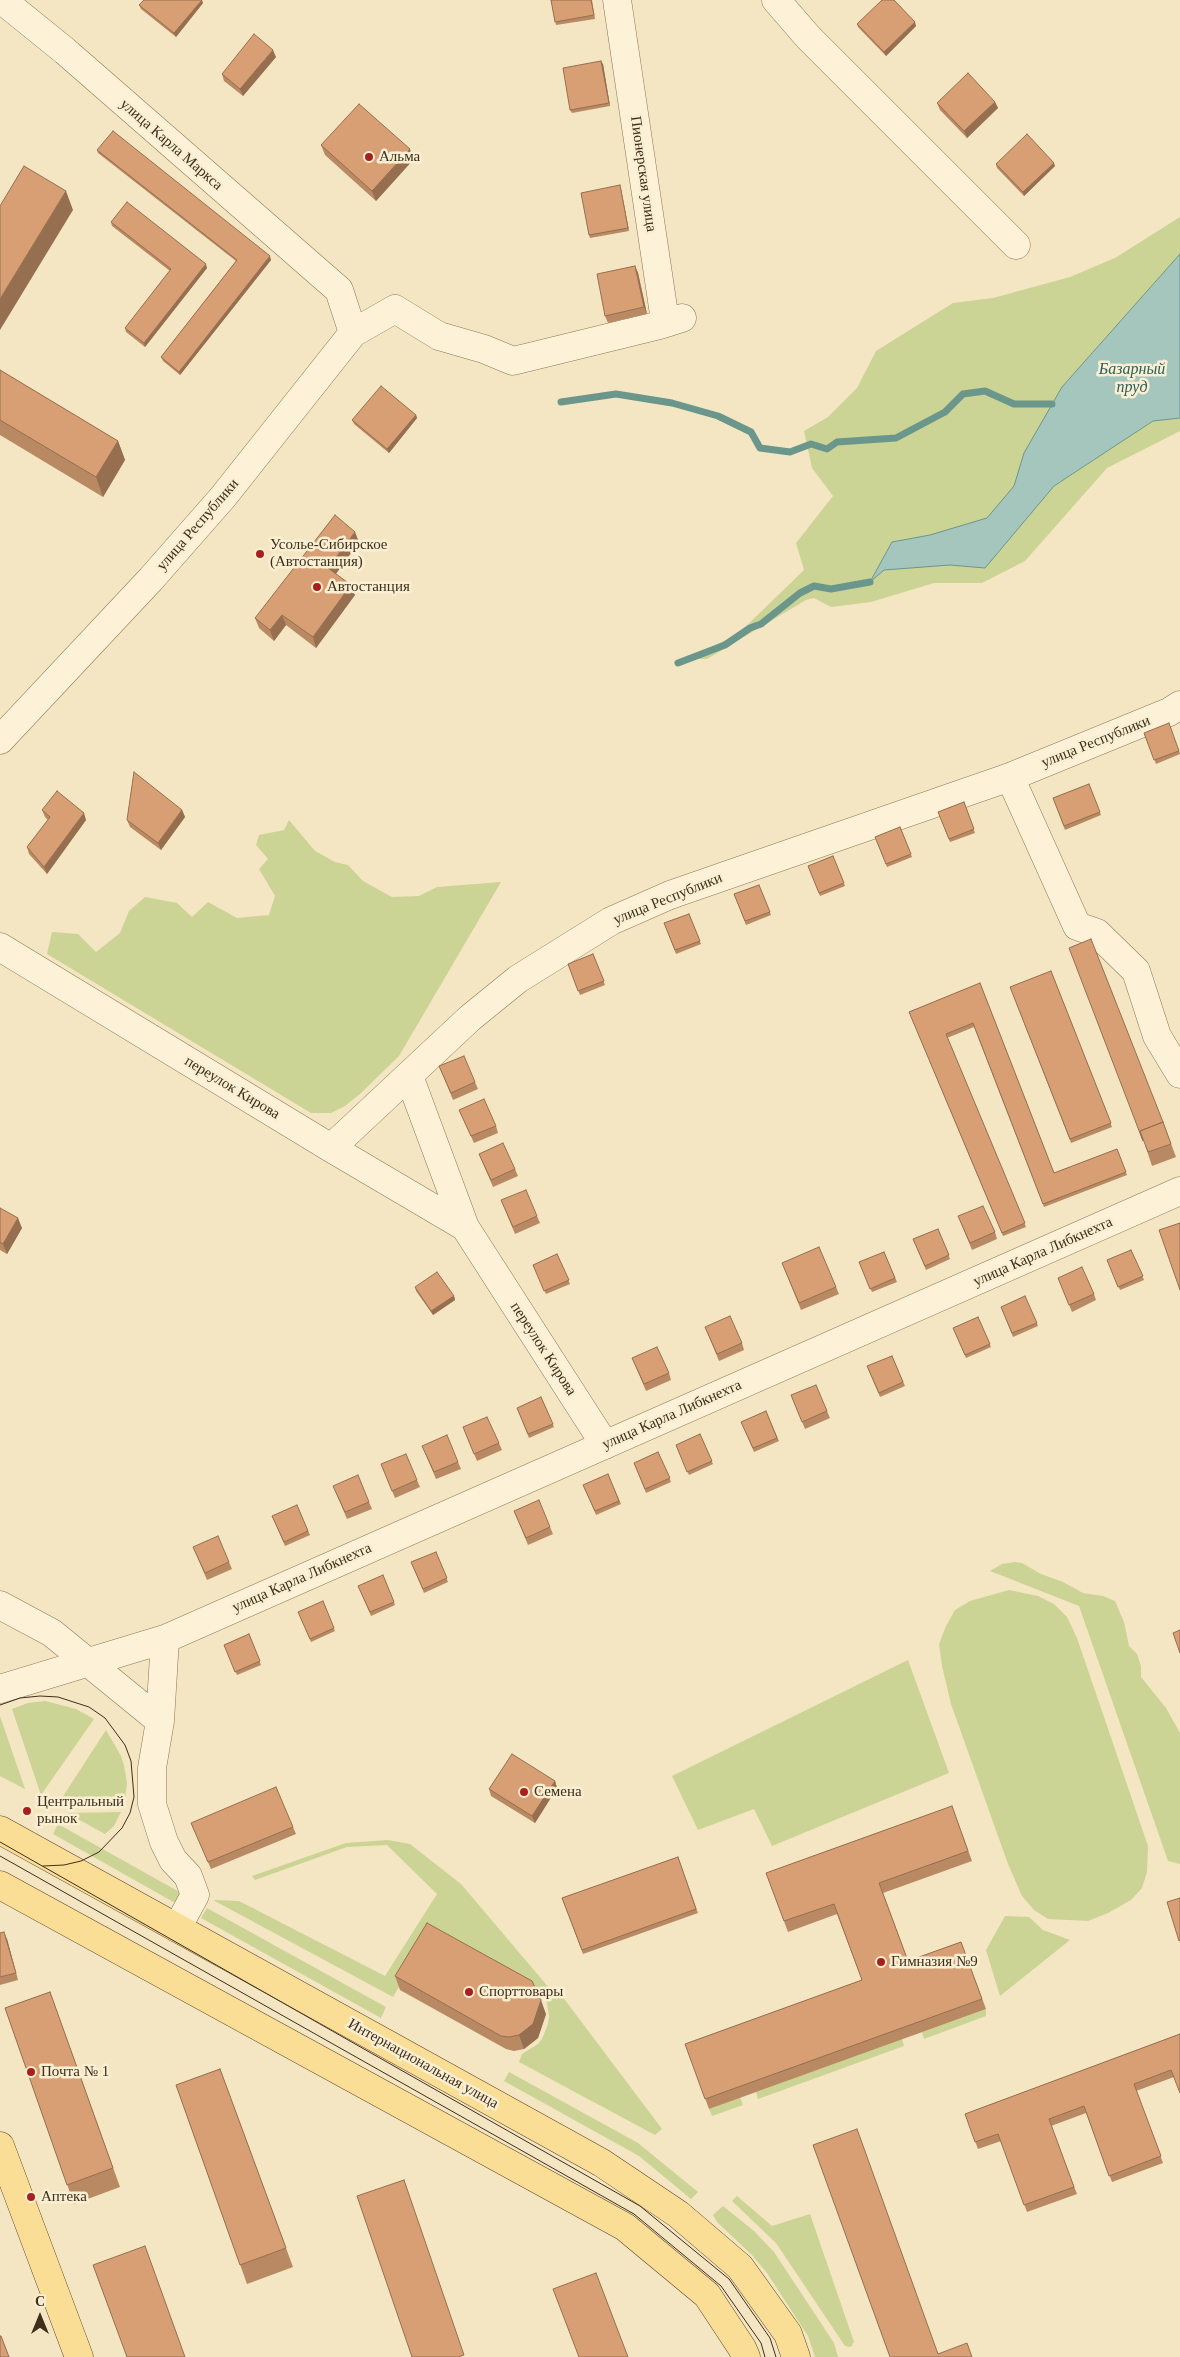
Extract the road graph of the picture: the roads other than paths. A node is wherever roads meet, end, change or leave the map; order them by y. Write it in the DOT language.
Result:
graph roads {
  1 [pos="2,0"];
  2 [pos="618,0"];
  3 [pos="776,0"];
  4 [pos="1016,245"];
  5 [pos="353,334"];
  6 [pos="1180,705"];
  7 [pos="0,740"];
  8 [pos="1010,777"];
  9 [pos="0,947"];
  10 [pos="1180,1074"];
  11 [pos="409,1076"];
  12 [pos="331,1148"];
  13 [pos="1180,1191"];
  14 [pos="465,1227"];
  15 [pos="604,1445"];
  16 [pos="0,1605"];
  17 [pos="165,1639"];
  18 [pos="87,1663"];
  19 [pos="0,1689"];
  20 [pos="160,1722"];
  21 [pos="0,1830"];
  22 [pos="0,1886"];
  23 [pos="177,1928"];
  24 [pos="0,2146"];
  25 [pos="80,2357"];
  26 [pos="746,2357"];
  27 [pos="796,2357"];
  1 -- 5 [label="street, улица Карла Маркса"];
  2 -- 5 [label="street, Пионерская улица"];
  3 -- 4 [label="street"];
  5 -- 7 [label="street, улица Республики"];
  6 -- 8 [label="street, улица Республики"];
  8 -- 10 [label="street"];
  8 -- 11 [label="street, улица Республики"];
  9 -- 12 [label="street, переулок Кирова"];
  11 -- 12 [label="street, улица Республики"];
  11 -- 14 [label="street, переулок Кирова"];
  12 -- 14 [label="street, переулок Кирова"];
  13 -- 15 [label="street, улица Карла Либкнехта"];
  14 -- 15 [label="street, переулок Кирова"];
  15 -- 17 [label="street, улица Карла Либкнехта"];
  16 -- 18 [label="street"];
  17 -- 18 [label="street, улица Карла Либкнехта"];
  17 -- 20 [label="street"];
  18 -- 19 [label="street, улица Карла Либкнехта"];
  18 -- 20 [label="street"];
  20 -- 23 [label="street"];
  21 -- 23 [label="main road, Интернациональная улица"];
  22 -- 26 [label="main road"];
  23 -- 27 [label="main road, Интернациональная улица"];
  24 -- 25 [label="main road"];
}
